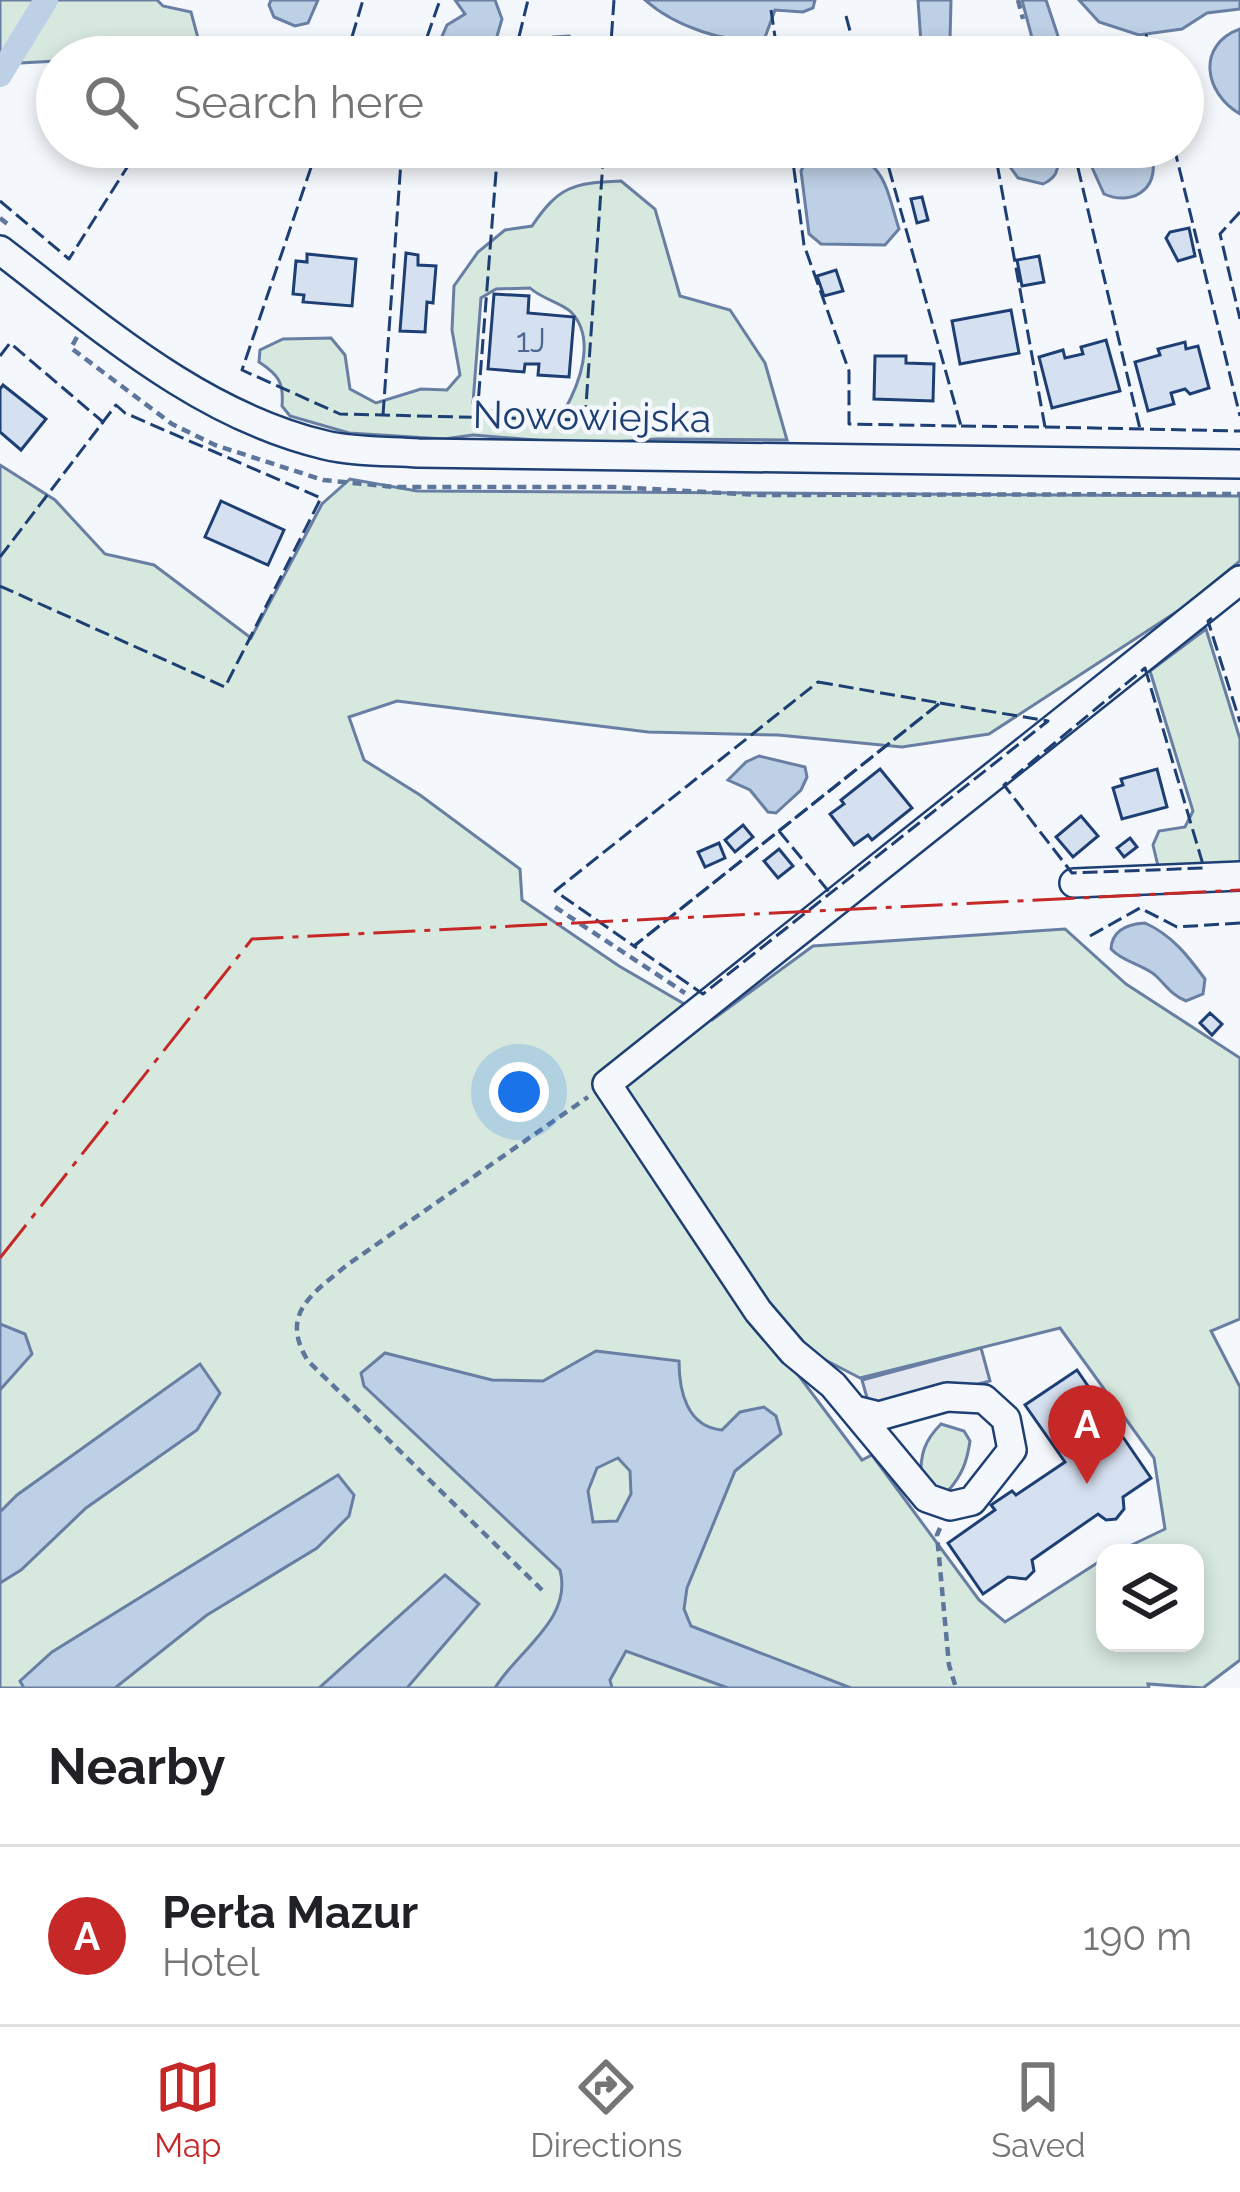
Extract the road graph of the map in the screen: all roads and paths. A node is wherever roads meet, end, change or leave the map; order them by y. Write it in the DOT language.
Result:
graph roads {
  1 [pos="1018,0"];
  2 [pos="1023,19"];
  3 [pos="0,250"];
  4 [pos="1240,464"];
  5 [pos="1240,580"];
  6 [pos="1240,877"];
  7 [pos="1073,883"];
  8 [pos="555,907"];
  9 [pos="705,1006"];
  10 [pos="607,1084"];
  11 [pos="855,1410"];
  12 [pos="950,1506"];
  13 [pos="542,1590"];
  14 [pos="956,1688"];
  1 -- 2 [label="path"];
  3 -- 4 [label="street, Nowowiejska"];
  5 -- 9 [label="street"];
  6 -- 7 [label="street"];
  8 -- 9 [label="path"];
  9 -- 10 [label="street"];
  10 -- 11 [label="street"];
  10 -- 13 [label="path"];
  11 -- 12 [label="street"];
  11 -- 12 [label="street"];
  12 -- 14 [label="path"];
}
